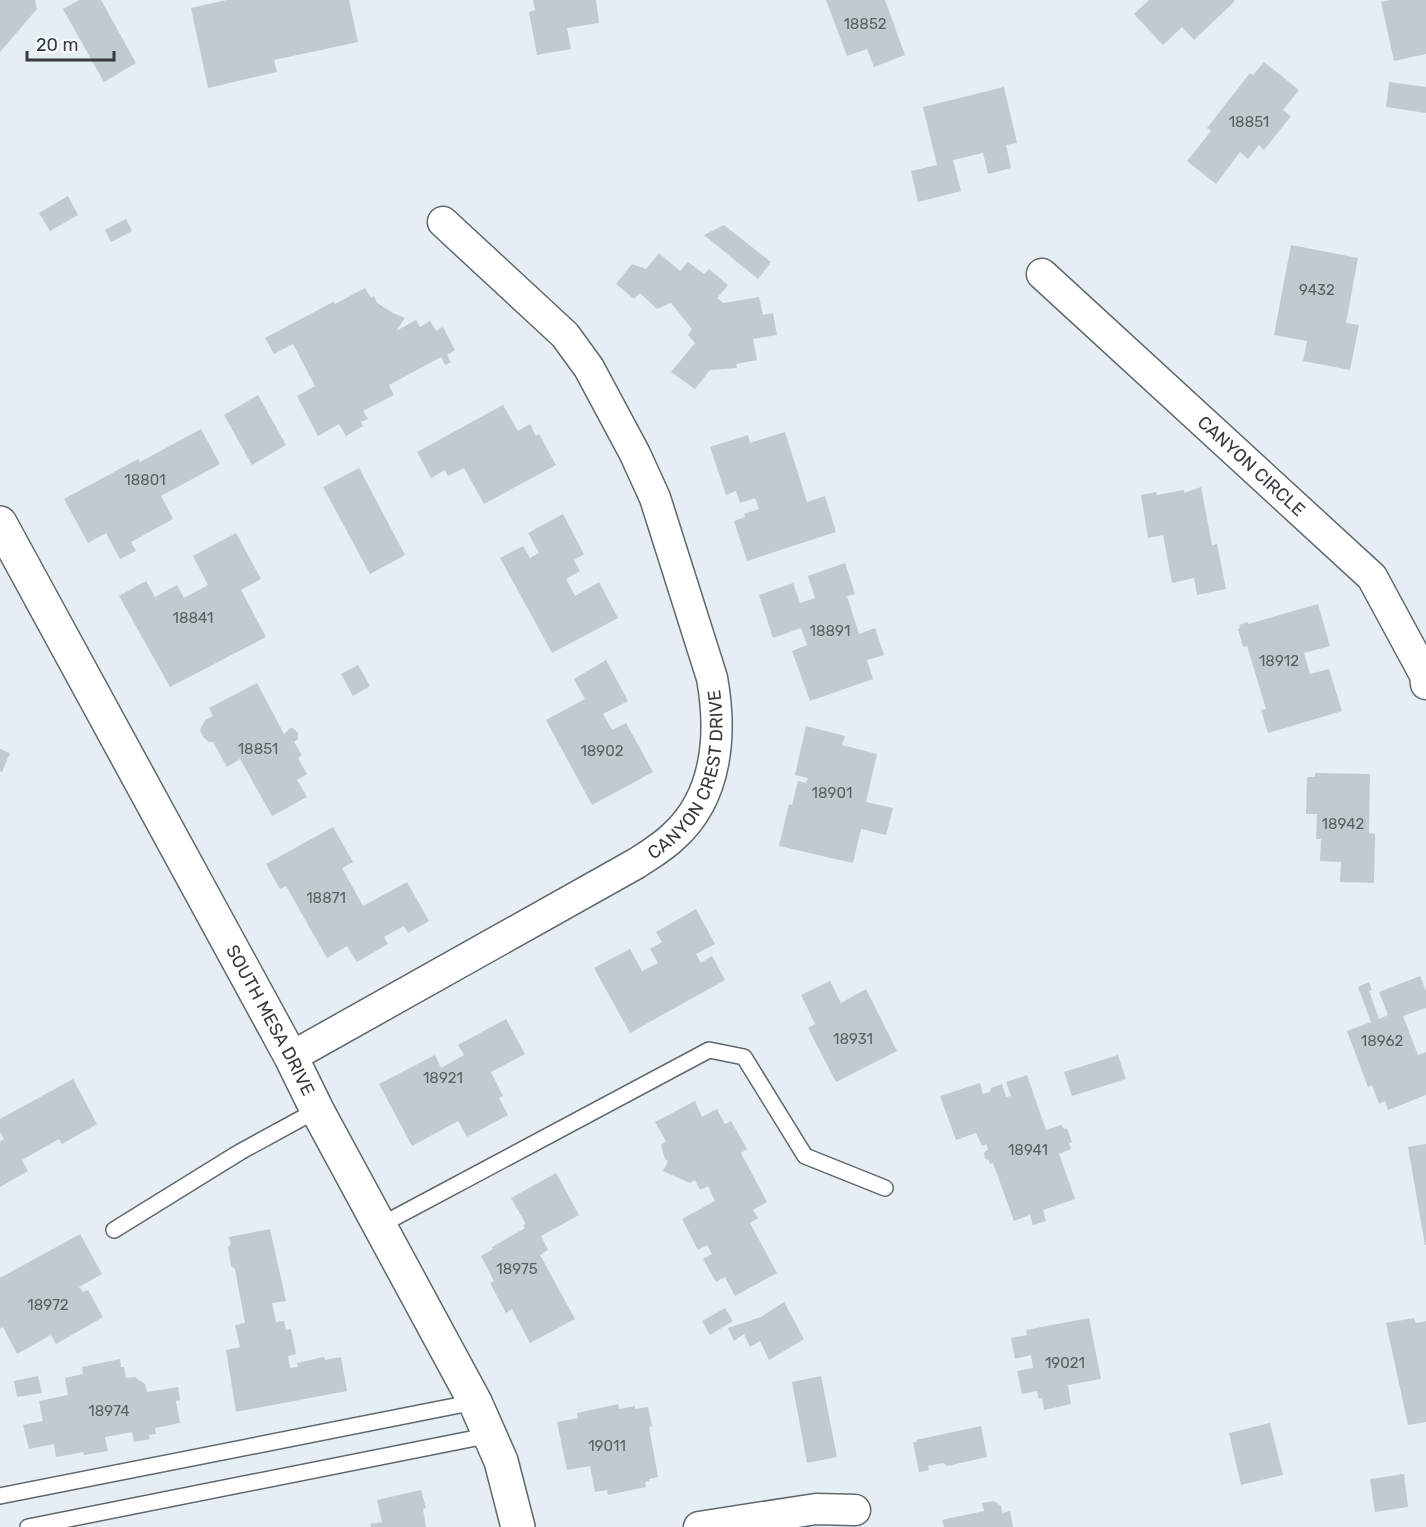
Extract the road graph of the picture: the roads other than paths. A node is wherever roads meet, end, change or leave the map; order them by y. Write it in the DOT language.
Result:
graph roads {
  1 [pos="443,222"];
  2 [pos="1042,274"];
  3 [pos="0,523"];
  4 [pos="1426,684"];
  5 [pos="291,1057"];
  6 [pos="317,1110"];
  7 [pos="885,1188"];
  8 [pos="379,1226"];
  9 [pos="114,1230"];
  10 [pos="475,1402"];
  11 [pos="491,1436"];
  12 [pos="0,1496"];
  13 [pos="855,1510"];
  14 [pos="28,1527"];
  15 [pos="518,1527"];
  16 [pos="699,1527"];
  1 -- 5 [label="street, CANYON CREST DRIVE"];
  2 -- 4 [label="street, CANYON CIRCLE"];
  3 -- 5 [label="street, SOUTH MESA DRIVE"];
  5 -- 6 [label="street, SOUTH MESA DRIVE"];
  6 -- 8 [label="street, SOUTH MESA DRIVE"];
  6 -- 9 [label="lane"];
  7 -- 8 [label="lane"];
  8 -- 10 [label="street, SOUTH MESA DRIVE"];
  10 -- 11 [label="street, SOUTH MESA DRIVE"];
  10 -- 12 [label="lane"];
  11 -- 14 [label="lane"];
  11 -- 15 [label="street, SOUTH MESA DRIVE"];
  13 -- 16 [label="street"];
}
